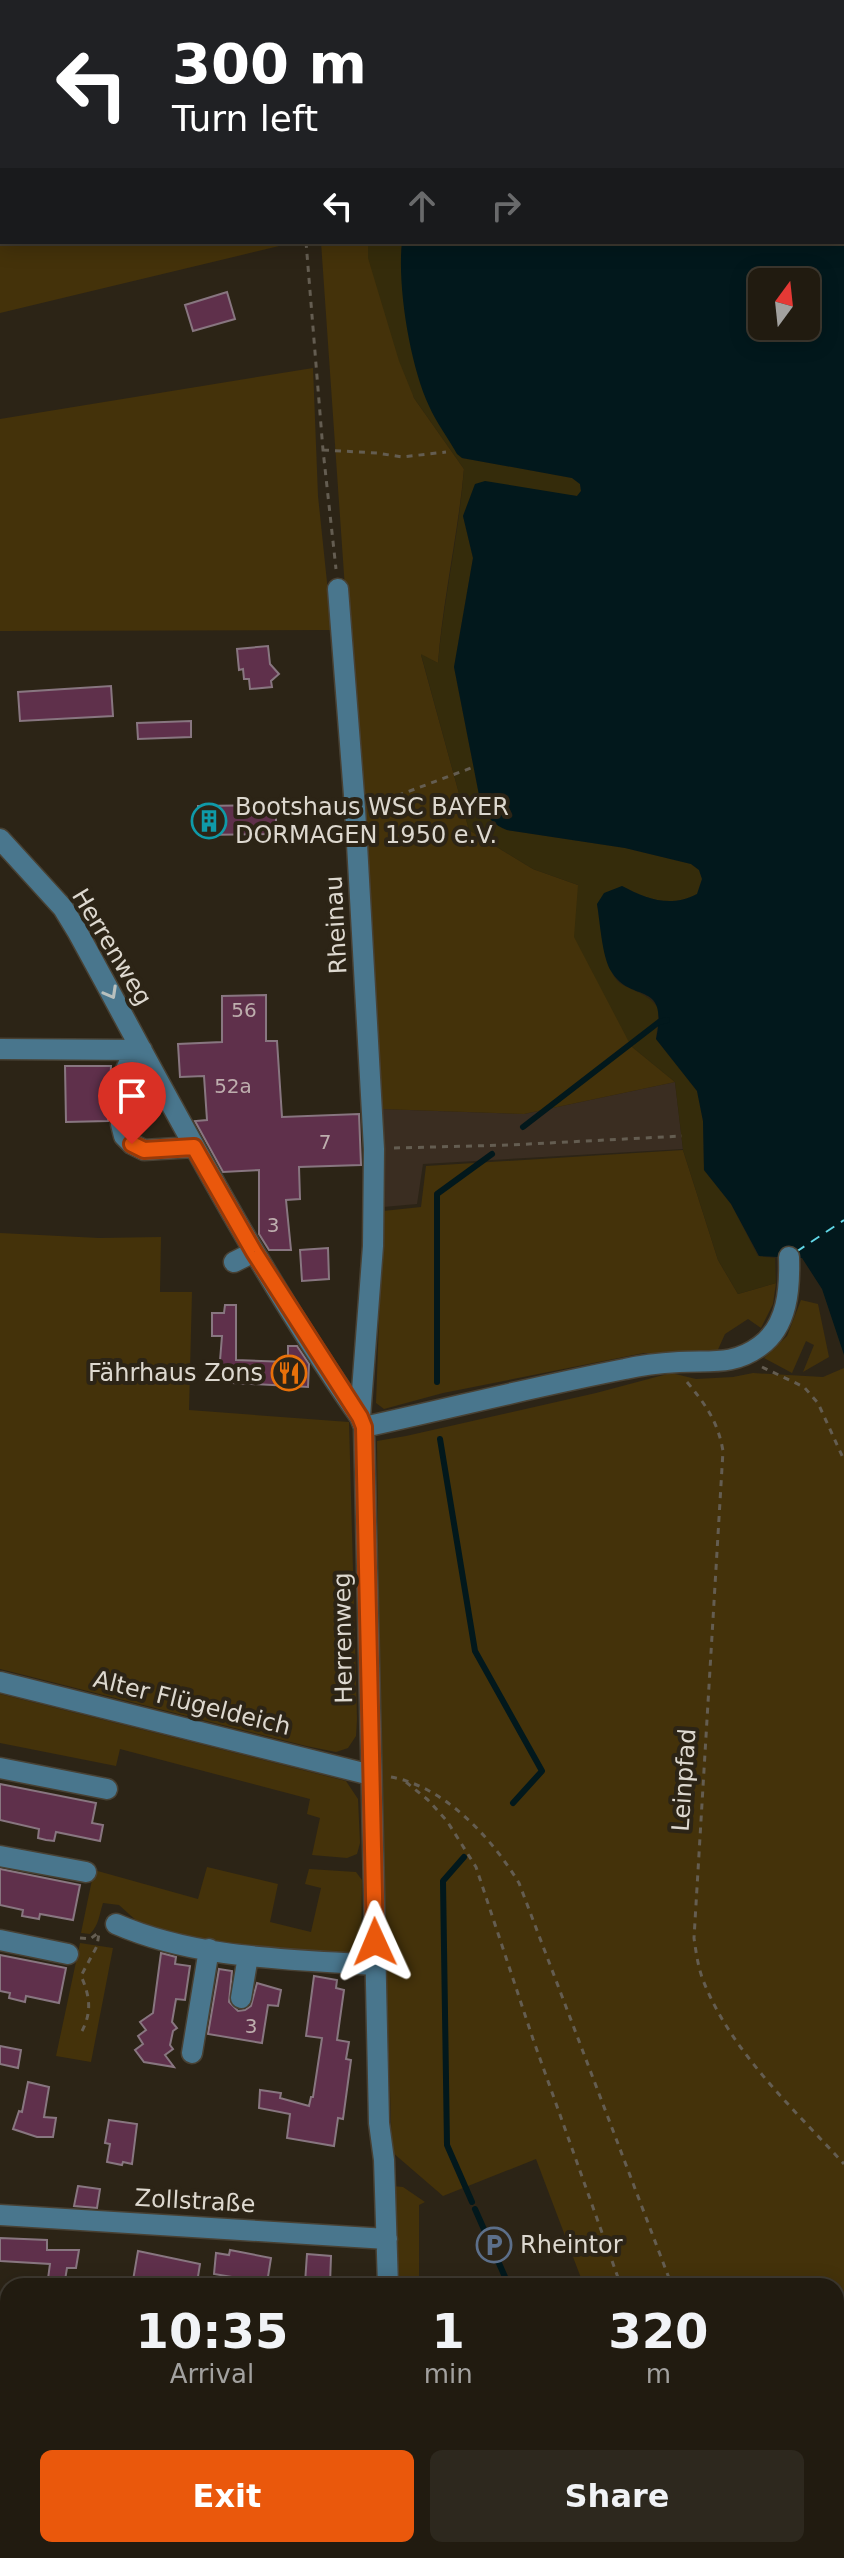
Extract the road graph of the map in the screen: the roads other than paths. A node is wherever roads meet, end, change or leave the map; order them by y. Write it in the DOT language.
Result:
graph roads {
  1 [pos="338,589"];
  2 [pos="0,839"];
  3 [pos="0,1049"];
  4 [pos="142,1050"];
  5 [pos="194,1147"];
  6 [pos="254,1252"];
  7 [pos="789,1257"];
  8 [pos="234,1262"];
  9 [pos="362,1422"];
  10 [pos="0,1682"];
  11 [pos="0,1768"];
  12 [pos="371,1775"];
  13 [pos="107,1789"];
  14 [pos="0,1856"];
  15 [pos="86,1872"];
  16 [pos="107,1928"];
  17 [pos="0,1940"];
  18 [pos="209,1949"];
  19 [pos="68,1954"];
  20 [pos="248,1956"];
  21 [pos="375,1965"];
  22 [pos="241,1998"];
  23 [pos="192,2053"];
  24 [pos="0,2215"];
  25 [pos="387,2239"];
  26 [pos="388,2278"];
  1 -- 9 [label="street, Rheinau"];
  2 -- 4 [label="street, Herrenweg, one-way"];
  3 -- 4 [label="street"];
  4 -- 5 [label="street, Herrenweg"];
  4 -- 5 [label="street"];
  5 -- 6 [label="street, Herrenweg"];
  6 -- 8 [label="street"];
  6 -- 9 [label="street, Herrenweg"];
  7 -- 9 [label="street"];
  9 -- 12 [label="street, Herrenweg"];
  10 -- 12 [label="street, Alter Flügeldeich"];
  11 -- 13 [label="street"];
  12 -- 21 [label="street, Herrenweg"];
  14 -- 15 [label="street"];
  16 -- 18 [label="street"];
  17 -- 19 [label="street"];
  18 -- 20 [label="street"];
  18 -- 23 [label="street"];
  20 -- 21 [label="street"];
  20 -- 22 [label="street"];
  21 -- 25 [label="street, Herrenweg"];
  24 -- 25 [label="street, Zollstraße"];
  25 -- 26 [label="street, Herrenweg"];
}
